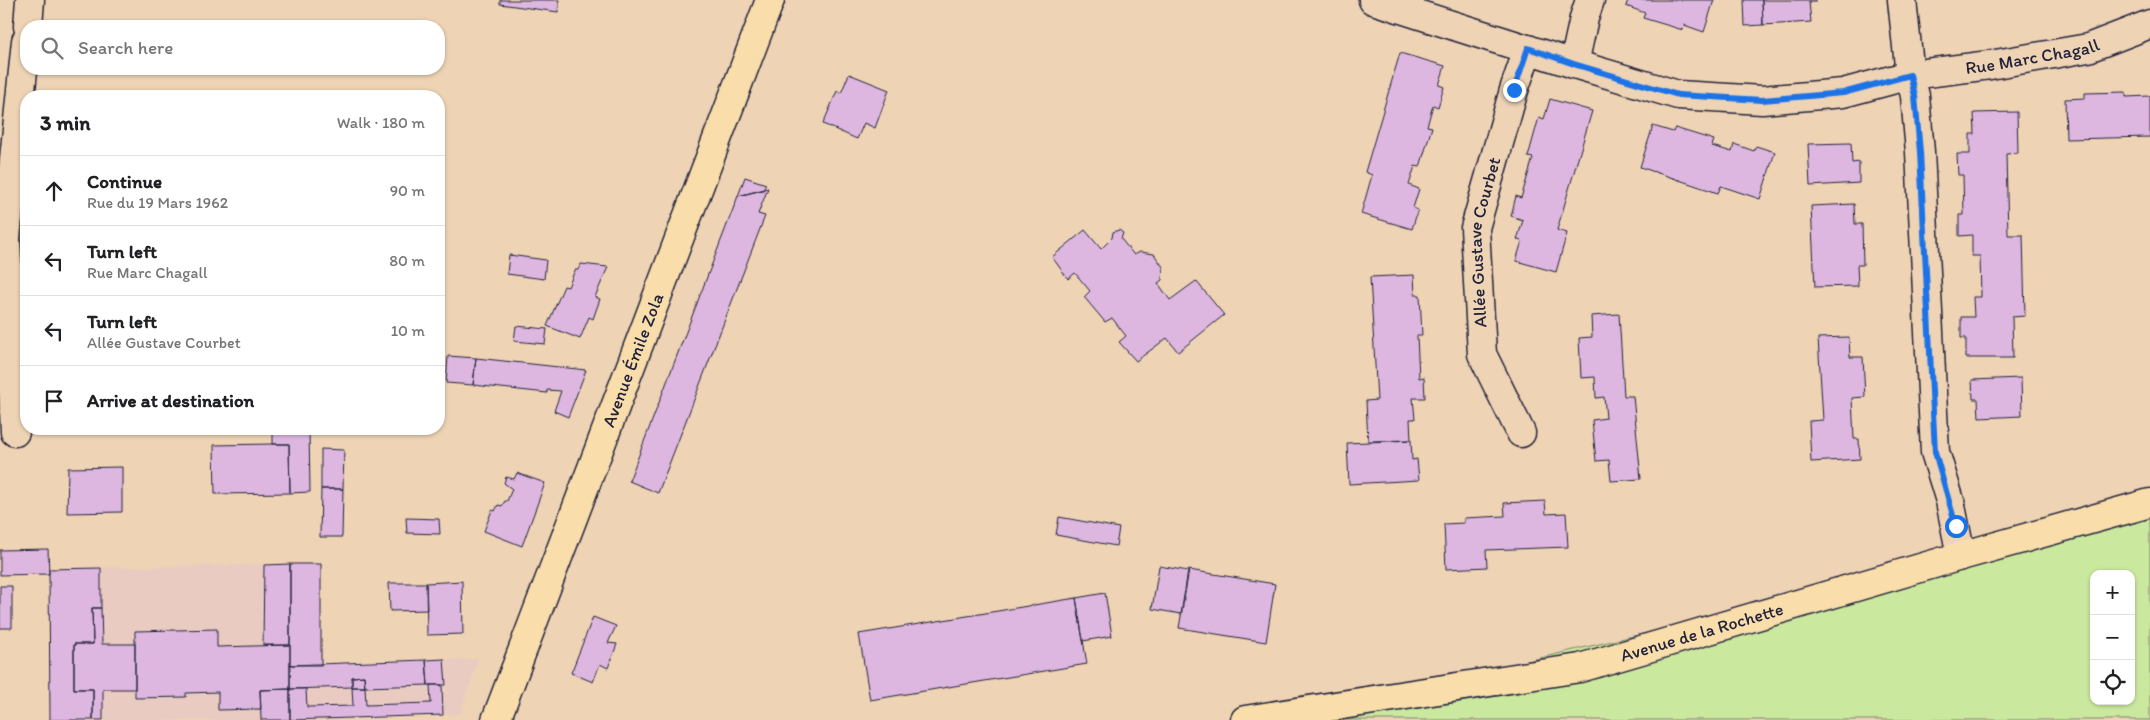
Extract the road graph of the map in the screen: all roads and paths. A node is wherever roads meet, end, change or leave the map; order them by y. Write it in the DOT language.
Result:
graph roads {
  1 [pos="30,0"];
  2 [pos="770,0"];
  3 [pos="1373,0"];
  4 [pos="1590,0"];
  5 [pos="1902,0"];
  6 [pos="28,20"];
  7 [pos="2150,24"];
  8 [pos="1528,48"];
  9 [pos="1574,64"];
  10 [pos="22,75"];
  11 [pos="1910,75"];
  12 [pos="20,90"];
  13 [pos="20,92"];
  14 [pos="3,238"];
  15 [pos="15,432"];
  16 [pos="1521,433"];
  17 [pos="2150,504"];
  18 [pos="1961,556"];
  19 [pos="496,720"];
  20 [pos="1246,720"];
  1 -- 6 [label="street"];
  2 -- 19 [label="main road, Avenue Émile Zola"];
  3 -- 8 [label="street, Rue Marc Chagall"];
  4 -- 9 [label="street"];
  5 -- 11 [label="street"];
  7 -- 11 [label="street, Rue Marc Chagall"];
  8 -- 9 [label="street, Rue Marc Chagall"];
  8 -- 16 [label="street, Allée Gustave Courbet"];
  9 -- 11 [label="street, Rue Marc Chagall"];
  10 -- 12 [label="street"];
  11 -- 18 [label="street"];
  13 -- 14 [label="street"];
  14 -- 15 [label="street"];
  17 -- 18 [label="main road, Avenue de la Rochette"];
  18 -- 20 [label="main road, Avenue de la Rochette"];
}
